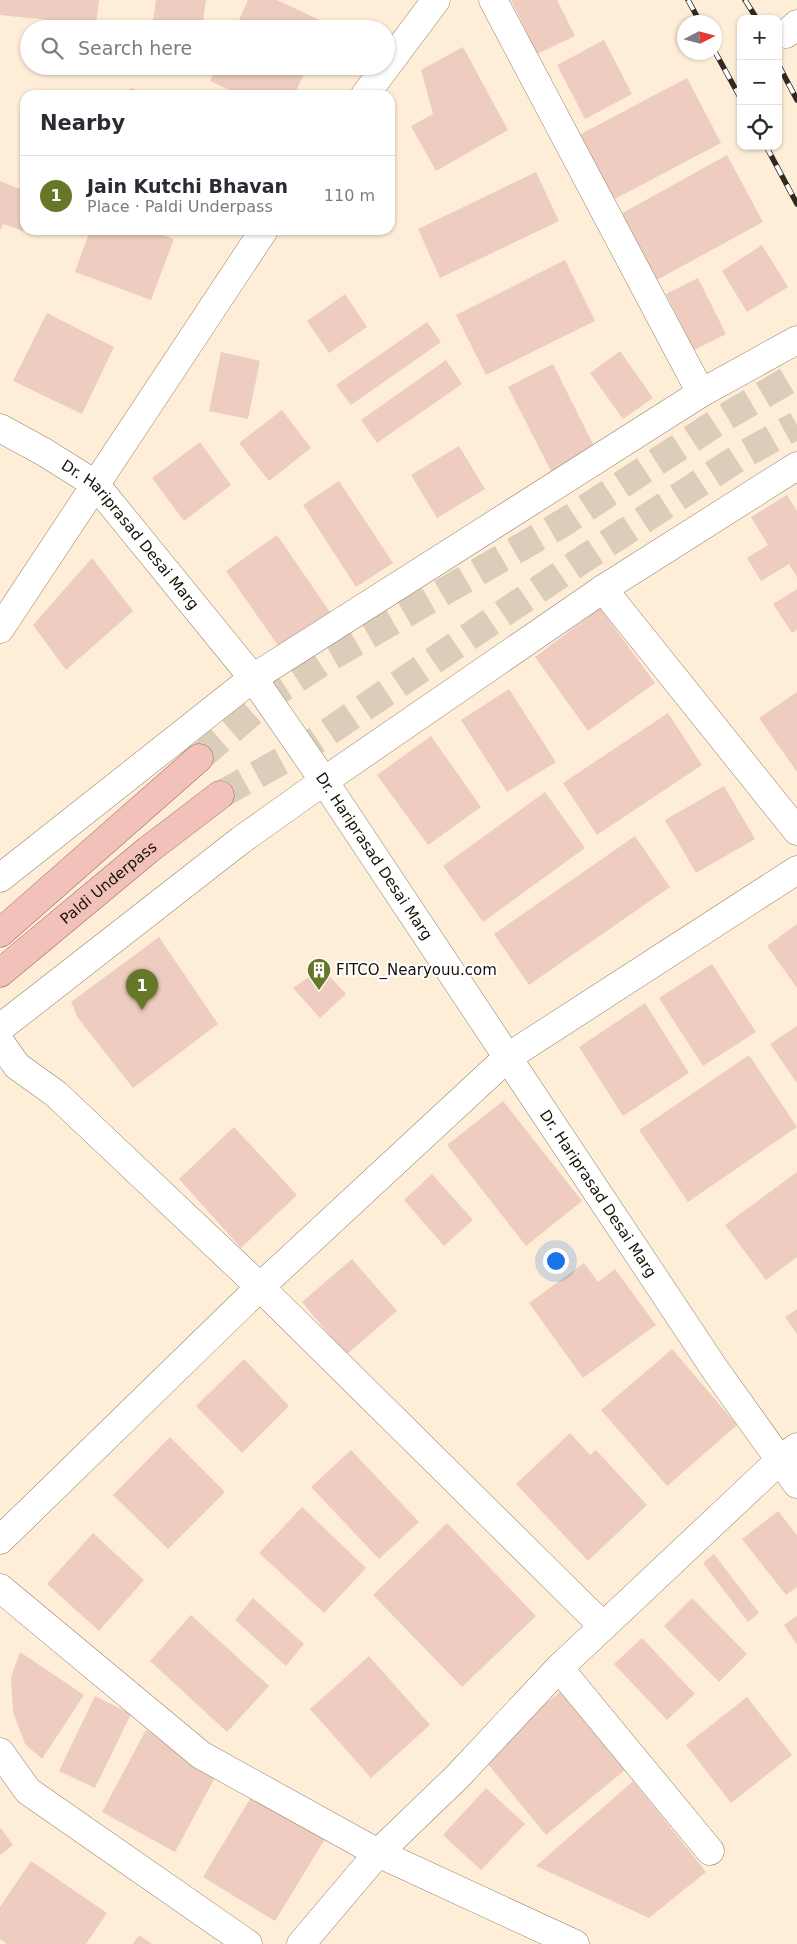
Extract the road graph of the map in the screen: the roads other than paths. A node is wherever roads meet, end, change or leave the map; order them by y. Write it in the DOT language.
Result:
graph roads {
  1 [pos="436,0"];
  2 [pos="493,0"];
  3 [pos="395,55"];
  4 [pos="380,75"];
  5 [pos="369,90"];
  6 [pos="261,235"];
  7 [pos="797,340"];
  8 [pos="702,393"];
  9 [pos="0,428"];
  10 [pos="797,466"];
  11 [pos="95,484"];
  12 [pos="603,589"];
  13 [pos="0,629"];
  14 [pos="253,678"];
  15 [pos="199,758"];
  16 [pos="324,781"];
  17 [pos="220,795"];
  18 [pos="797,831"];
  19 [pos="797,870"];
  20 [pos="0,878"];
  21 [pos="0,933"];
  22 [pos="0,974"];
  23 [pos="0,1028"];
  24 [pos="0,1042"];
  25 [pos="508,1057"];
  26 [pos="260,1287"];
  27 [pos="789,1454"];
  28 [pos="797,1484"];
  29 [pos="0,1540"];
  30 [pos="0,1588"];
  31 [pos="603,1626"];
  32 [pos="559,1668"];
  33 [pos="0,1752"];
  34 [pos="710,1851"];
  35 [pos="378,1853"];
  36 [pos="248,1944"];
  37 [pos="301,1944"];
  38 [pos="575,1944"];
  1 -- 3 [label="street"];
  2 -- 8 [label="street"];
  4 -- 5 [label="street"];
  6 -- 11 [label="street"];
  7 -- 8 [label="street"];
  8 -- 14 [label="street"];
  9 -- 11 [label="street, Dr. Hariprasad Desai Marg"];
  10 -- 12 [label="street"];
  11 -- 13 [label="street"];
  11 -- 14 [label="street, Dr. Hariprasad Desai Marg"];
  12 -- 16 [label="street"];
  12 -- 18 [label="street"];
  14 -- 16 [label="street, Dr. Hariprasad Desai Marg"];
  14 -- 20 [label="street"];
  15 -- 21 [label="main road"];
  16 -- 23 [label="street"];
  16 -- 25 [label="street, Dr. Hariprasad Desai Marg"];
  17 -- 22 [label="main road, Paldi Underpass"];
  19 -- 25 [label="street"];
  24 -- 26 [label="street"];
  25 -- 26 [label="street"];
  25 -- 27 [label="street, Dr. Hariprasad Desai Marg"];
  26 -- 29 [label="street"];
  26 -- 31 [label="street"];
  27 -- 28 [label="street, Dr. Hariprasad Desai Marg"];
  27 -- 31 [label="street"];
  30 -- 35 [label="street"];
  31 -- 32 [label="street"];
  32 -- 34 [label="street"];
  32 -- 35 [label="street"];
  33 -- 36 [label="street"];
  35 -- 37 [label="street"];
  35 -- 38 [label="street"];
}
